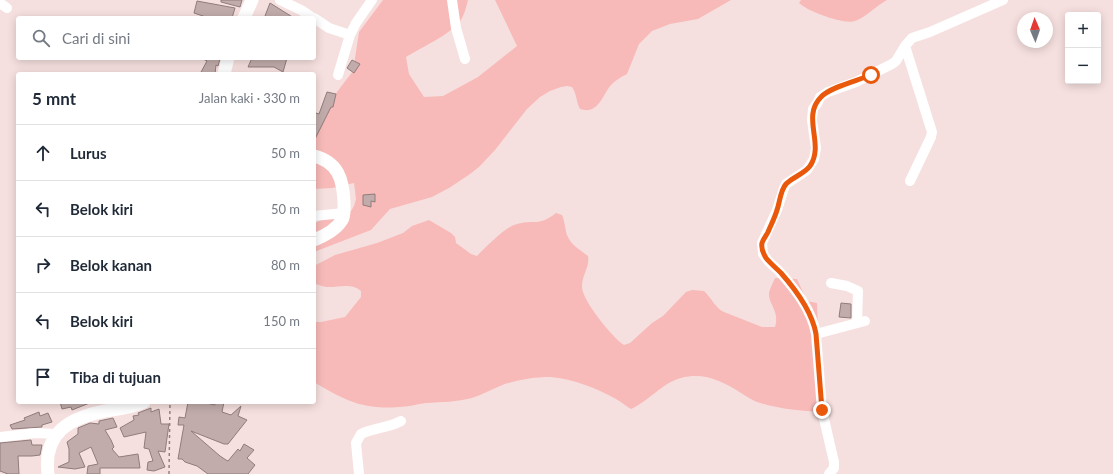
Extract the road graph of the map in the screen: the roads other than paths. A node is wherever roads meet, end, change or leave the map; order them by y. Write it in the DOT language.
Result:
graph roads {
  1 [pos="252,0"];
  2 [pos="280,0"];
  3 [pos="372,0"];
  4 [pos="452,0"];
  5 [pos="1003,0"];
  6 [pos="245,16"];
  7 [pos="311,16"];
  8 [pos="316,19"];
  9 [pos="350,35"];
  10 [pos="905,46"];
  11 [pos="465,59"];
  12 [pos="228,60"];
  13 [pos="224,72"];
  14 [pos="338,75"];
  15 [pos="316,157"];
  16 [pos="910,181"];
  17 [pos="344,213"];
  18 [pos="316,216"];
  19 [pos="316,239"];
  20 [pos="831,283"];
  21 [pos="816,334"];
  22 [pos="139,404"];
  23 [pos="401,422"];
  24 [pos="56,434"];
  25 [pos="0,437"];
  26 [pos="48,474"];
  27 [pos="359,474"];
  28 [pos="829,474"];
  1 -- 6 [label="main road"];
  2 -- 7 [label="street"];
  3 -- 9 [label="street"];
  4 -- 11 [label="street"];
  5 -- 10 [label="street"];
  8 -- 9 [label="street"];
  9 -- 14 [label="street"];
  10 -- 16 [label="street"];
  10 -- 21 [label="street"];
  12 -- 13 [label="main road"];
  15 -- 17 [label="main road"];
  17 -- 18 [label="street"];
  17 -- 19 [label="main road"];
  20 -- 21 [label="street"];
  21 -- 28 [label="street"];
  22 -- 24 [label="main road"];
  23 -- 27 [label="street"];
  24 -- 25 [label="street"];
  24 -- 26 [label="main road"];
}
